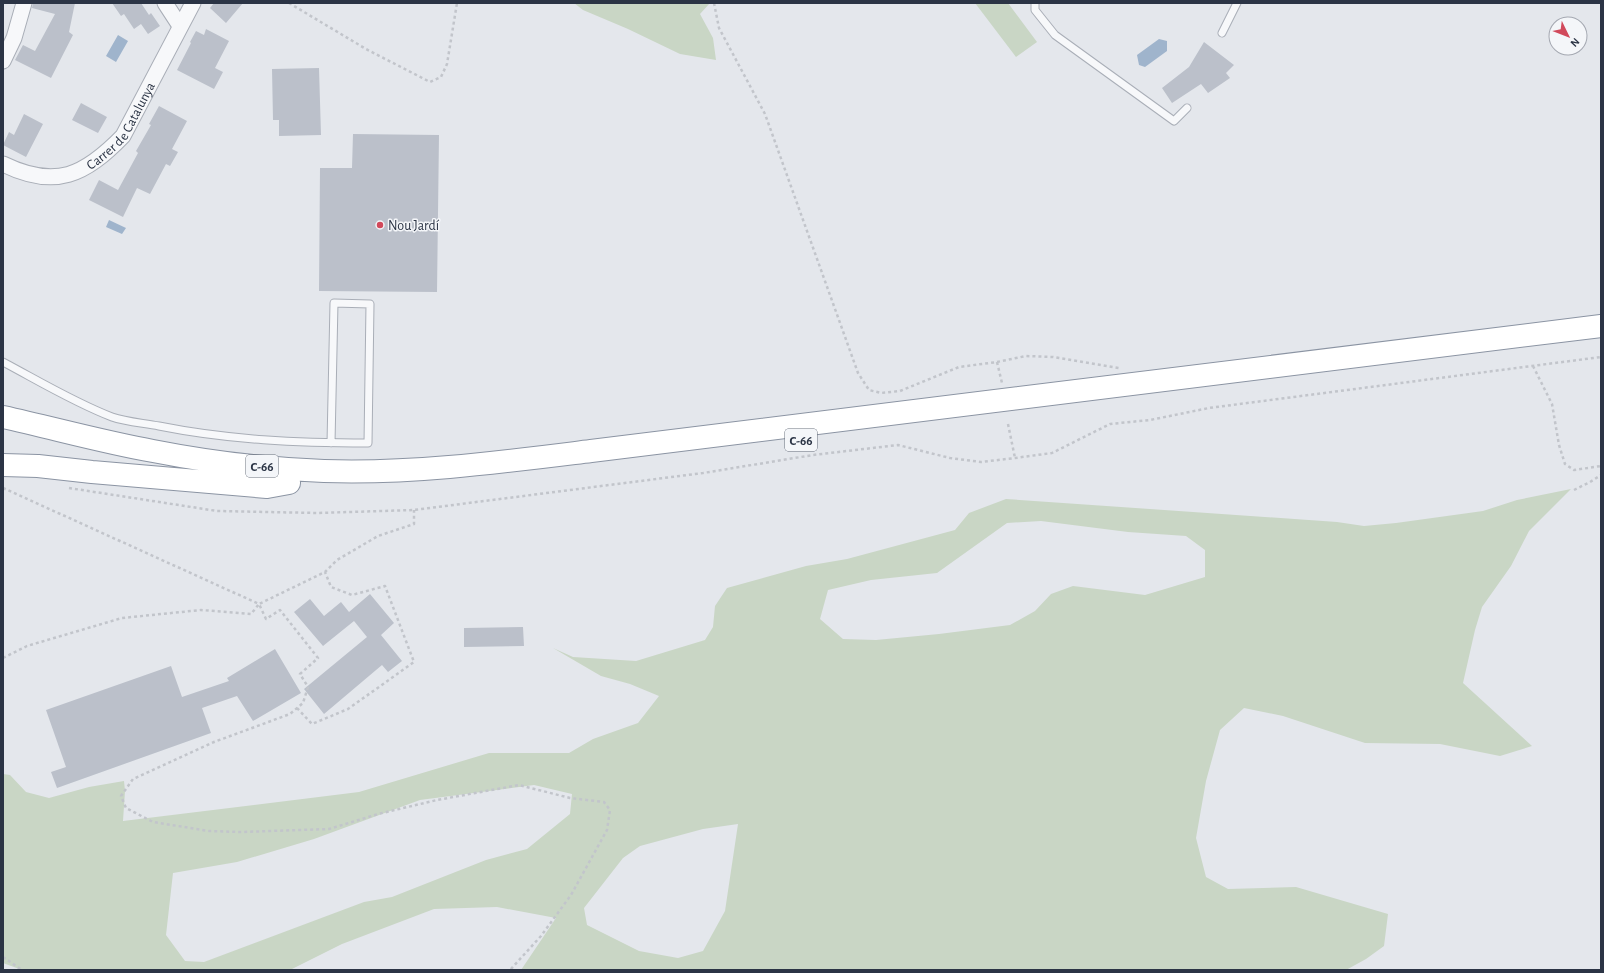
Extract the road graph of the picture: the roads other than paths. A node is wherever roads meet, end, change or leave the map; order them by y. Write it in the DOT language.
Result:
graph roads {
  1 [pos="24,3"];
  2 [pos="165,3"];
  3 [pos="192,3"];
  4 [pos="1035,3"];
  5 [pos="1236,3"];
  6 [pos="180,26"];
  7 [pos="1222,33"];
  8 [pos="9,35"];
  9 [pos="3,61"];
  10 [pos="1187,108"];
  11 [pos="3,164"];
  12 [pos="1601,326"];
  13 [pos="1601,340"];
  14 [pos="3,362"];
  15 [pos="3,401"];
  16 [pos="3,417"];
  17 [pos="3,432"];
  18 [pos="331,443"];
  19 [pos="3,465"];
  20 [pos="291,476"];
  1 -- 8 [label="street"];
  2 -- 6 [label="street"];
  3 -- 6 [label="street, Carrer de Catalunya"];
  4 -- 10 [label="lane"];
  5 -- 7 [label="lane"];
  6 -- 11 [label="street, Carrer de Catalunya"];
  8 -- 9 [label="street"];
  12 -- 20 [label="highway, C-66"];
  13 -- 20 [label="highway, C-66"];
  14 -- 18 [label="lane"];
  15 -- 20 [label="highway"];
  16 -- 20 [label="highway, C-66"];
  17 -- 20 [label="highway, C-66"];
  18 -- 18 [label="lane"];
  19 -- 20 [label="highway"];
}
